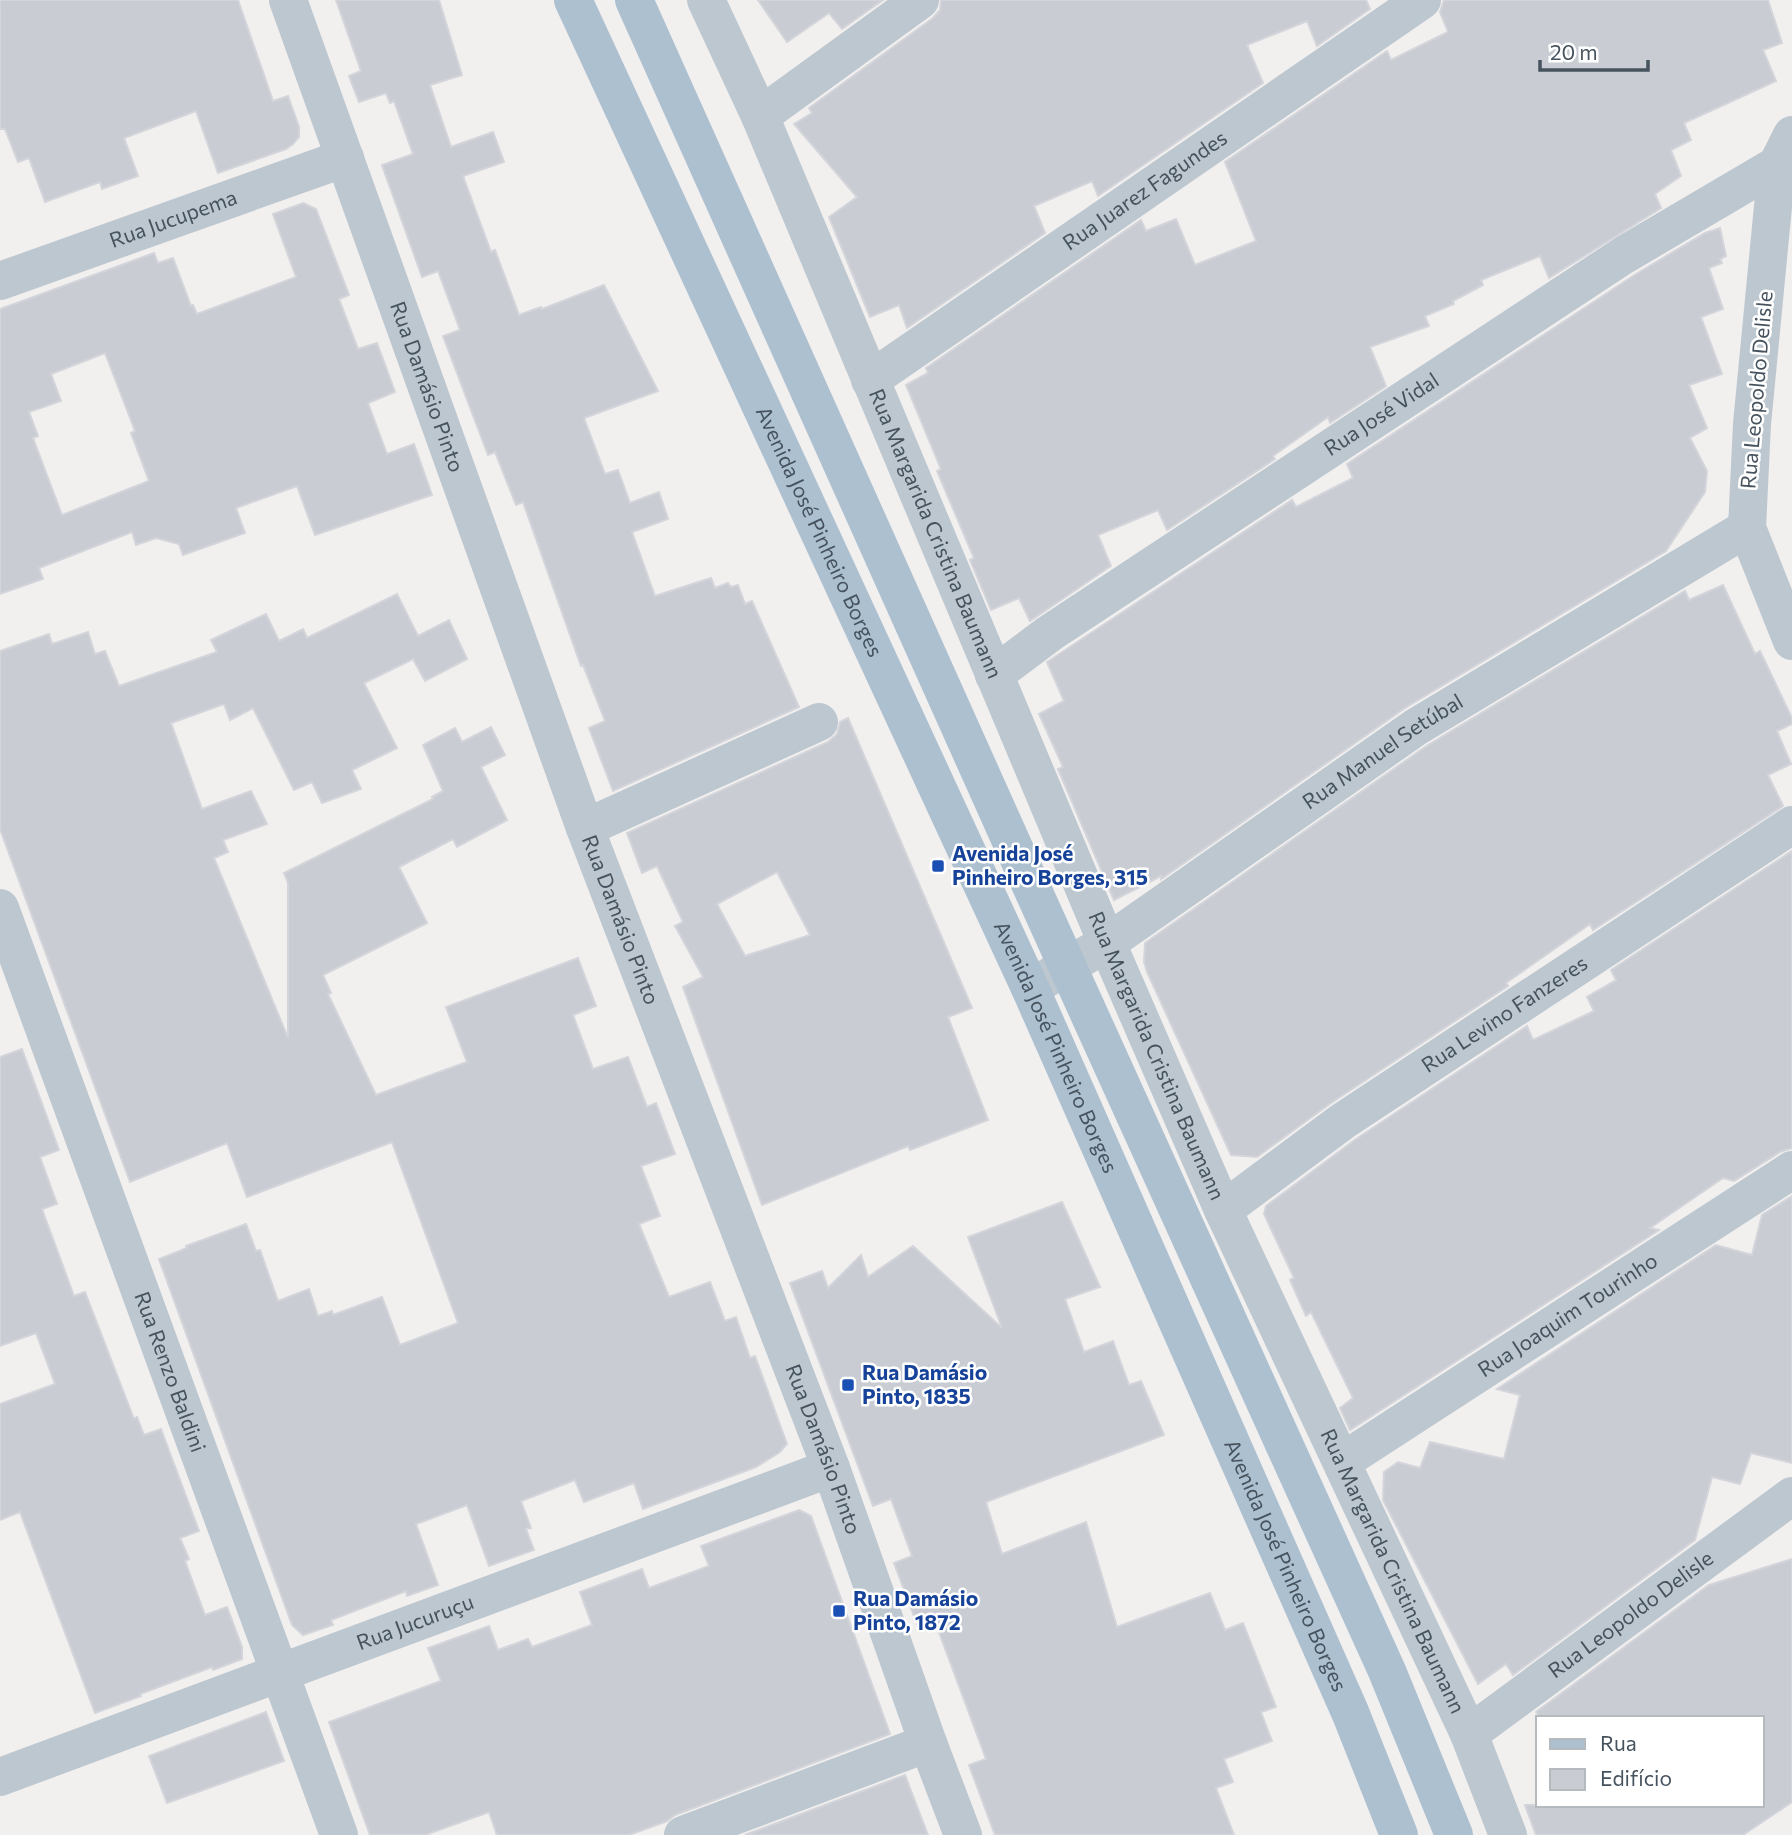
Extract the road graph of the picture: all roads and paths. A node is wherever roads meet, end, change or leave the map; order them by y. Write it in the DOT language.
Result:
graph roads {
  1 [pos="288,0"];
  2 [pos="573,0"];
  3 [pos="634,0"];
  4 [pos="706,0"];
  5 [pos="920,0"];
  6 [pos="1422,0"];
  7 [pos="760,116"];
  8 [pos="1784,150"];
  9 [pos="345,158"];
  10 [pos="0,281"];
  11 [pos="870,380"];
  12 [pos="1747,528"];
  13 [pos="1792,641"];
  14 [pos="993,675"];
  15 [pos="819,722"];
  16 [pos="1792,825"];
  17 [pos="585,828"];
  18 [pos="0,908"];
  19 [pos="1107,943"];
  20 [pos="1068,966"];
  21 [pos="1030,988"];
  22 [pos="1792,1170"];
  23 [pos="1223,1209"];
  24 [pos="1343,1461"];
  25 [pos="831,1468"];
  26 [pos="1792,1496"];
  27 [pos="280,1673"];
  28 [pos="1469,1734"];
  29 [pos="928,1743"];
  30 [pos="0,1777"];
  31 [pos="339,1835"];
  32 [pos="683,1835"];
  33 [pos="963,1835"];
  34 [pos="1399,1835"];
  35 [pos="1454,1835"];
  36 [pos="1508,1835"];
  1 -- 9 [label="street, Rua Damásio Pinto"];
  2 -- 21 [label="main road, Avenida José Pinheiro Borges"];
  3 -- 20 [label="main road, Avenida José Pinheiro Borges"];
  4 -- 7 [label="street, Rua Margarida Cristina Baumann"];
  5 -- 7 [label="street"];
  6 -- 11 [label="street, Rua Juarez Fagundes"];
  7 -- 11 [label="street, Rua Margarida Cristina Baumann"];
  8 -- 12 [label="street, Rua Leopoldo Delisle"];
  8 -- 14 [label="street, Rua José Vidal"];
  9 -- 10 [label="street, Rua Jucupema"];
  9 -- 17 [label="street, Rua Damásio Pinto"];
  11 -- 14 [label="street, Rua Margarida Cristina Baumann"];
  12 -- 13 [label="street, Rua Leopoldo Delisle"];
  12 -- 19 [label="street, Rua Manuel Setúbal"];
  14 -- 19 [label="street, Rua Margarida Cristina Baumann"];
  15 -- 17 [label="street"];
  16 -- 23 [label="street, Rua Levino Fanzeres"];
  17 -- 25 [label="street, Rua Damásio Pinto"];
  18 -- 27 [label="street, Rua Renzo Baldini"];
  19 -- 20 [label="street, Rua Manuel Setúbal"];
  19 -- 23 [label="street, Rua Margarida Cristina Baumann"];
  20 -- 21 [label="street, Rua Manuel Setúbal"];
  20 -- 35 [label="main road, Avenida José Pinheiro Borges"];
  21 -- 34 [label="main road, Avenida José Pinheiro Borges"];
  22 -- 24 [label="street, Rua Joaquim Tourinho"];
  23 -- 24 [label="street, Rua Margarida Cristina Baumann"];
  24 -- 28 [label="street, Rua Margarida Cristina Baumann"];
  25 -- 27 [label="street, Rua Jucuruçu"];
  25 -- 29 [label="street, Rua Damásio Pinto"];
  26 -- 28 [label="street, Rua Leopoldo Delisle"];
  27 -- 30 [label="street, Rua Jucuruçu"];
  27 -- 31 [label="street, Rua Renzo Baldini"];
  28 -- 36 [label="street, Rua Margarida Cristina Baumann"];
  29 -- 32 [label="street"];
  29 -- 33 [label="street, Rua Damásio Pinto"];
}
